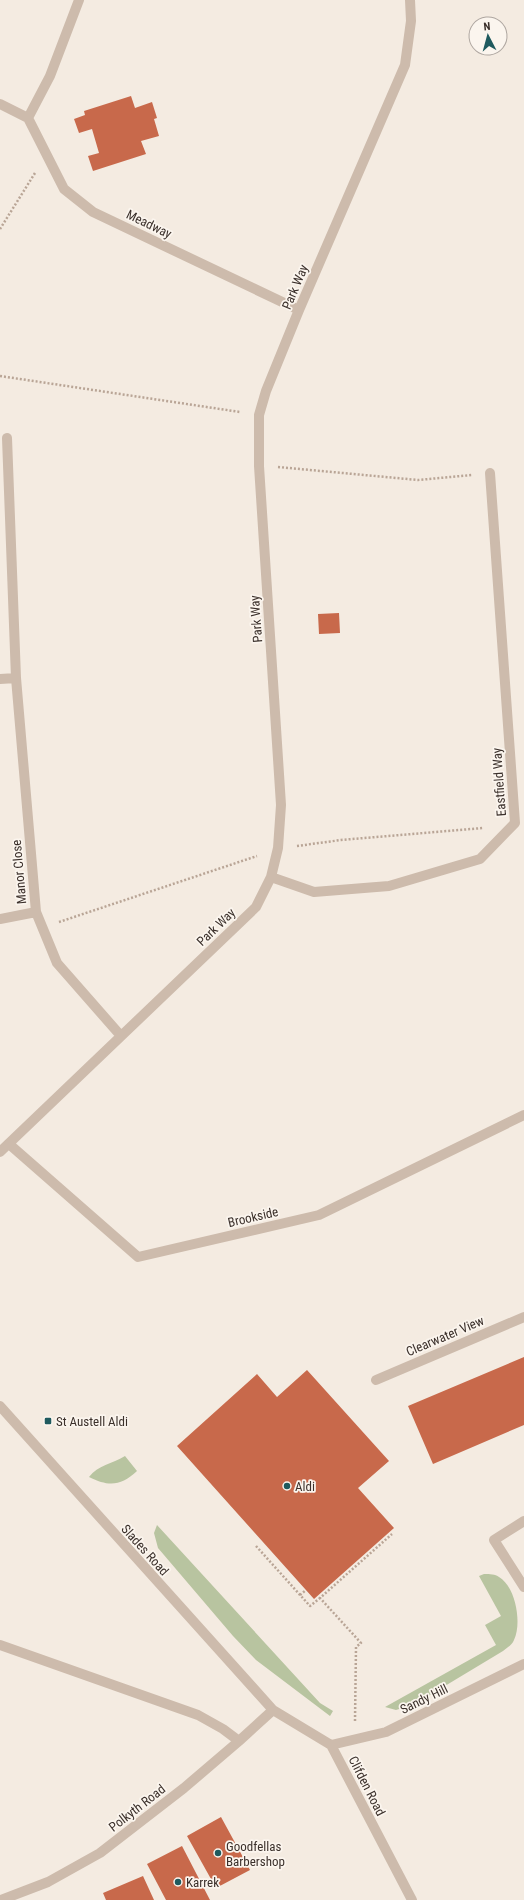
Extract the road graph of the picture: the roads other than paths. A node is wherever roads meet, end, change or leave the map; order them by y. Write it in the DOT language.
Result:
graph roads {
  1 [pos="79,0"];
  2 [pos="410,0"];
  3 [pos="0,104"];
  4 [pos="28,118"];
  5 [pos="299,310"];
  6 [pos="7,438"];
  7 [pos="490,473"];
  8 [pos="16,678"];
  9 [pos="0,679"];
  10 [pos="271,877"];
  11 [pos="36,912"];
  12 [pos="0,919"];
  13 [pos="121,1036"];
  14 [pos="524,1115"];
  15 [pos="9,1144"];
  16 [pos="0,1152"];
  17 [pos="524,1317"];
  18 [pos="376,1380"];
  19 [pos="0,1406"];
  20 [pos="524,1521"];
  21 [pos="524,1587"];
  22 [pos="0,1645"];
  23 [pos="524,1664"];
  24 [pos="273,1710"];
  25 [pos="239,1742"];
  26 [pos="331,1745"];
  27 [pos="1,1900"];
  28 [pos="412,1900"];
  1 -- 4 [label="street"];
  2 -- 5 [label="street, Park Way"];
  3 -- 4 [label="street"];
  4 -- 5 [label="street, Meadway"];
  5 -- 10 [label="street, Park Way"];
  6 -- 8 [label="street, Manor Close"];
  7 -- 10 [label="street, Eastfield Way"];
  8 -- 9 [label="street"];
  8 -- 11 [label="street, Manor Close"];
  10 -- 13 [label="street, Park Way"];
  11 -- 12 [label="street"];
  11 -- 13 [label="street, Manor Close"];
  13 -- 15 [label="street, Park Way"];
  14 -- 15 [label="street, Brookside"];
  15 -- 16 [label="street, Park Way"];
  17 -- 18 [label="street, Clearwater View"];
  19 -- 24 [label="street, Slades Road"];
  20 -- 21 [label="street"];
  22 -- 25 [label="street"];
  23 -- 26 [label="street, Sandy Hill"];
  24 -- 25 [label="street, Polkyth Road"];
  24 -- 26 [label="street"];
  25 -- 27 [label="street, Polkyth Road"];
  26 -- 28 [label="street, Clifden Road"];
}
